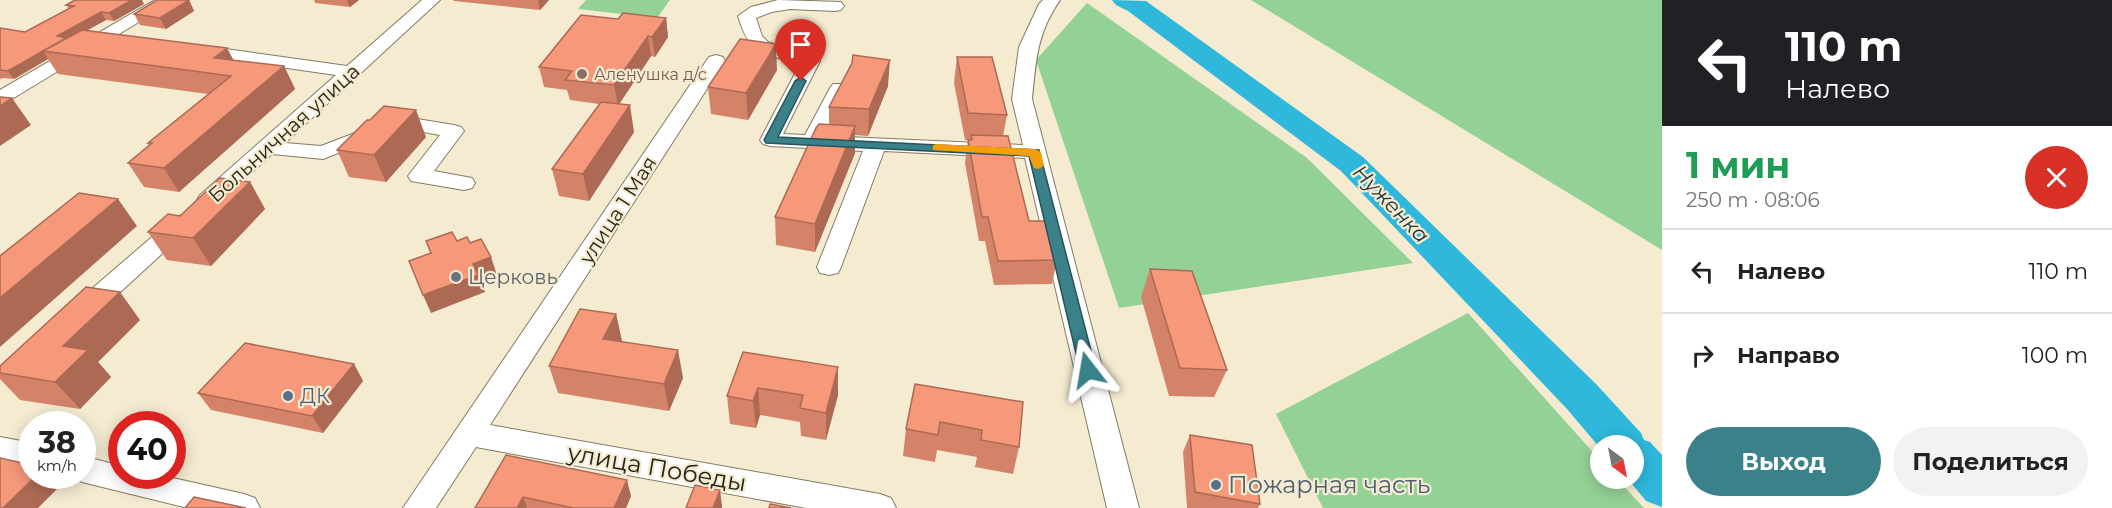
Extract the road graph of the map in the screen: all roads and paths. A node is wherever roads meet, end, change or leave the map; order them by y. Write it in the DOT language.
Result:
graph roads {
  1 [pos="167,0"];
  2 [pos="432,0"];
  3 [pos="1049,4"];
  4 [pos="835,6"];
  5 [pos="106,37"];
  6 [pos="129,40"];
  7 [pos="175,46"];
  8 [pos="716,61"];
  9 [pos="352,72"];
  10 [pos="840,88"];
  11 [pos="0,98"];
  12 [pos="812,142"];
  13 [pos="876,145"];
  14 [pos="268,147"];
  15 [pos="1035,152"];
  16 [pos="464,183"];
  17 [pos="829,267"];
  18 [pos="69,324"];
  19 [pos="470,434"];
  20 [pos="0,449"];
  21 [pos="18,453"];
  22 [pos="96,472"];
  23 [pos="244,508"];
  24 [pos="420,508"];
  25 [pos="880,508"];
  26 [pos="1123,508"];
  1 -- 5 [label="street"];
  2 -- 9 [label="street, Больничная улица"];
  3 -- 15 [label="street"];
  4 -- 12 [label="street"];
  5 -- 6 [label="street"];
  5 -- 11 [label="street"];
  7 -- 9 [label="street"];
  8 -- 19 [label="street, улица 1 Мая"];
  9 -- 14 [label="street, Больничная улица"];
  10 -- 12 [label="street"];
  12 -- 13 [label="street"];
  13 -- 15 [label="street"];
  13 -- 17 [label="street"];
  14 -- 16 [label="street"];
  14 -- 18 [label="street, Больничная улица"];
  15 -- 26 [label="street"];
  19 -- 24 [label="street, улица 1 Мая"];
  19 -- 25 [label="street, улица Победы"];
  20 -- 21 [label="street"];
  22 -- 23 [label="street"];
}
